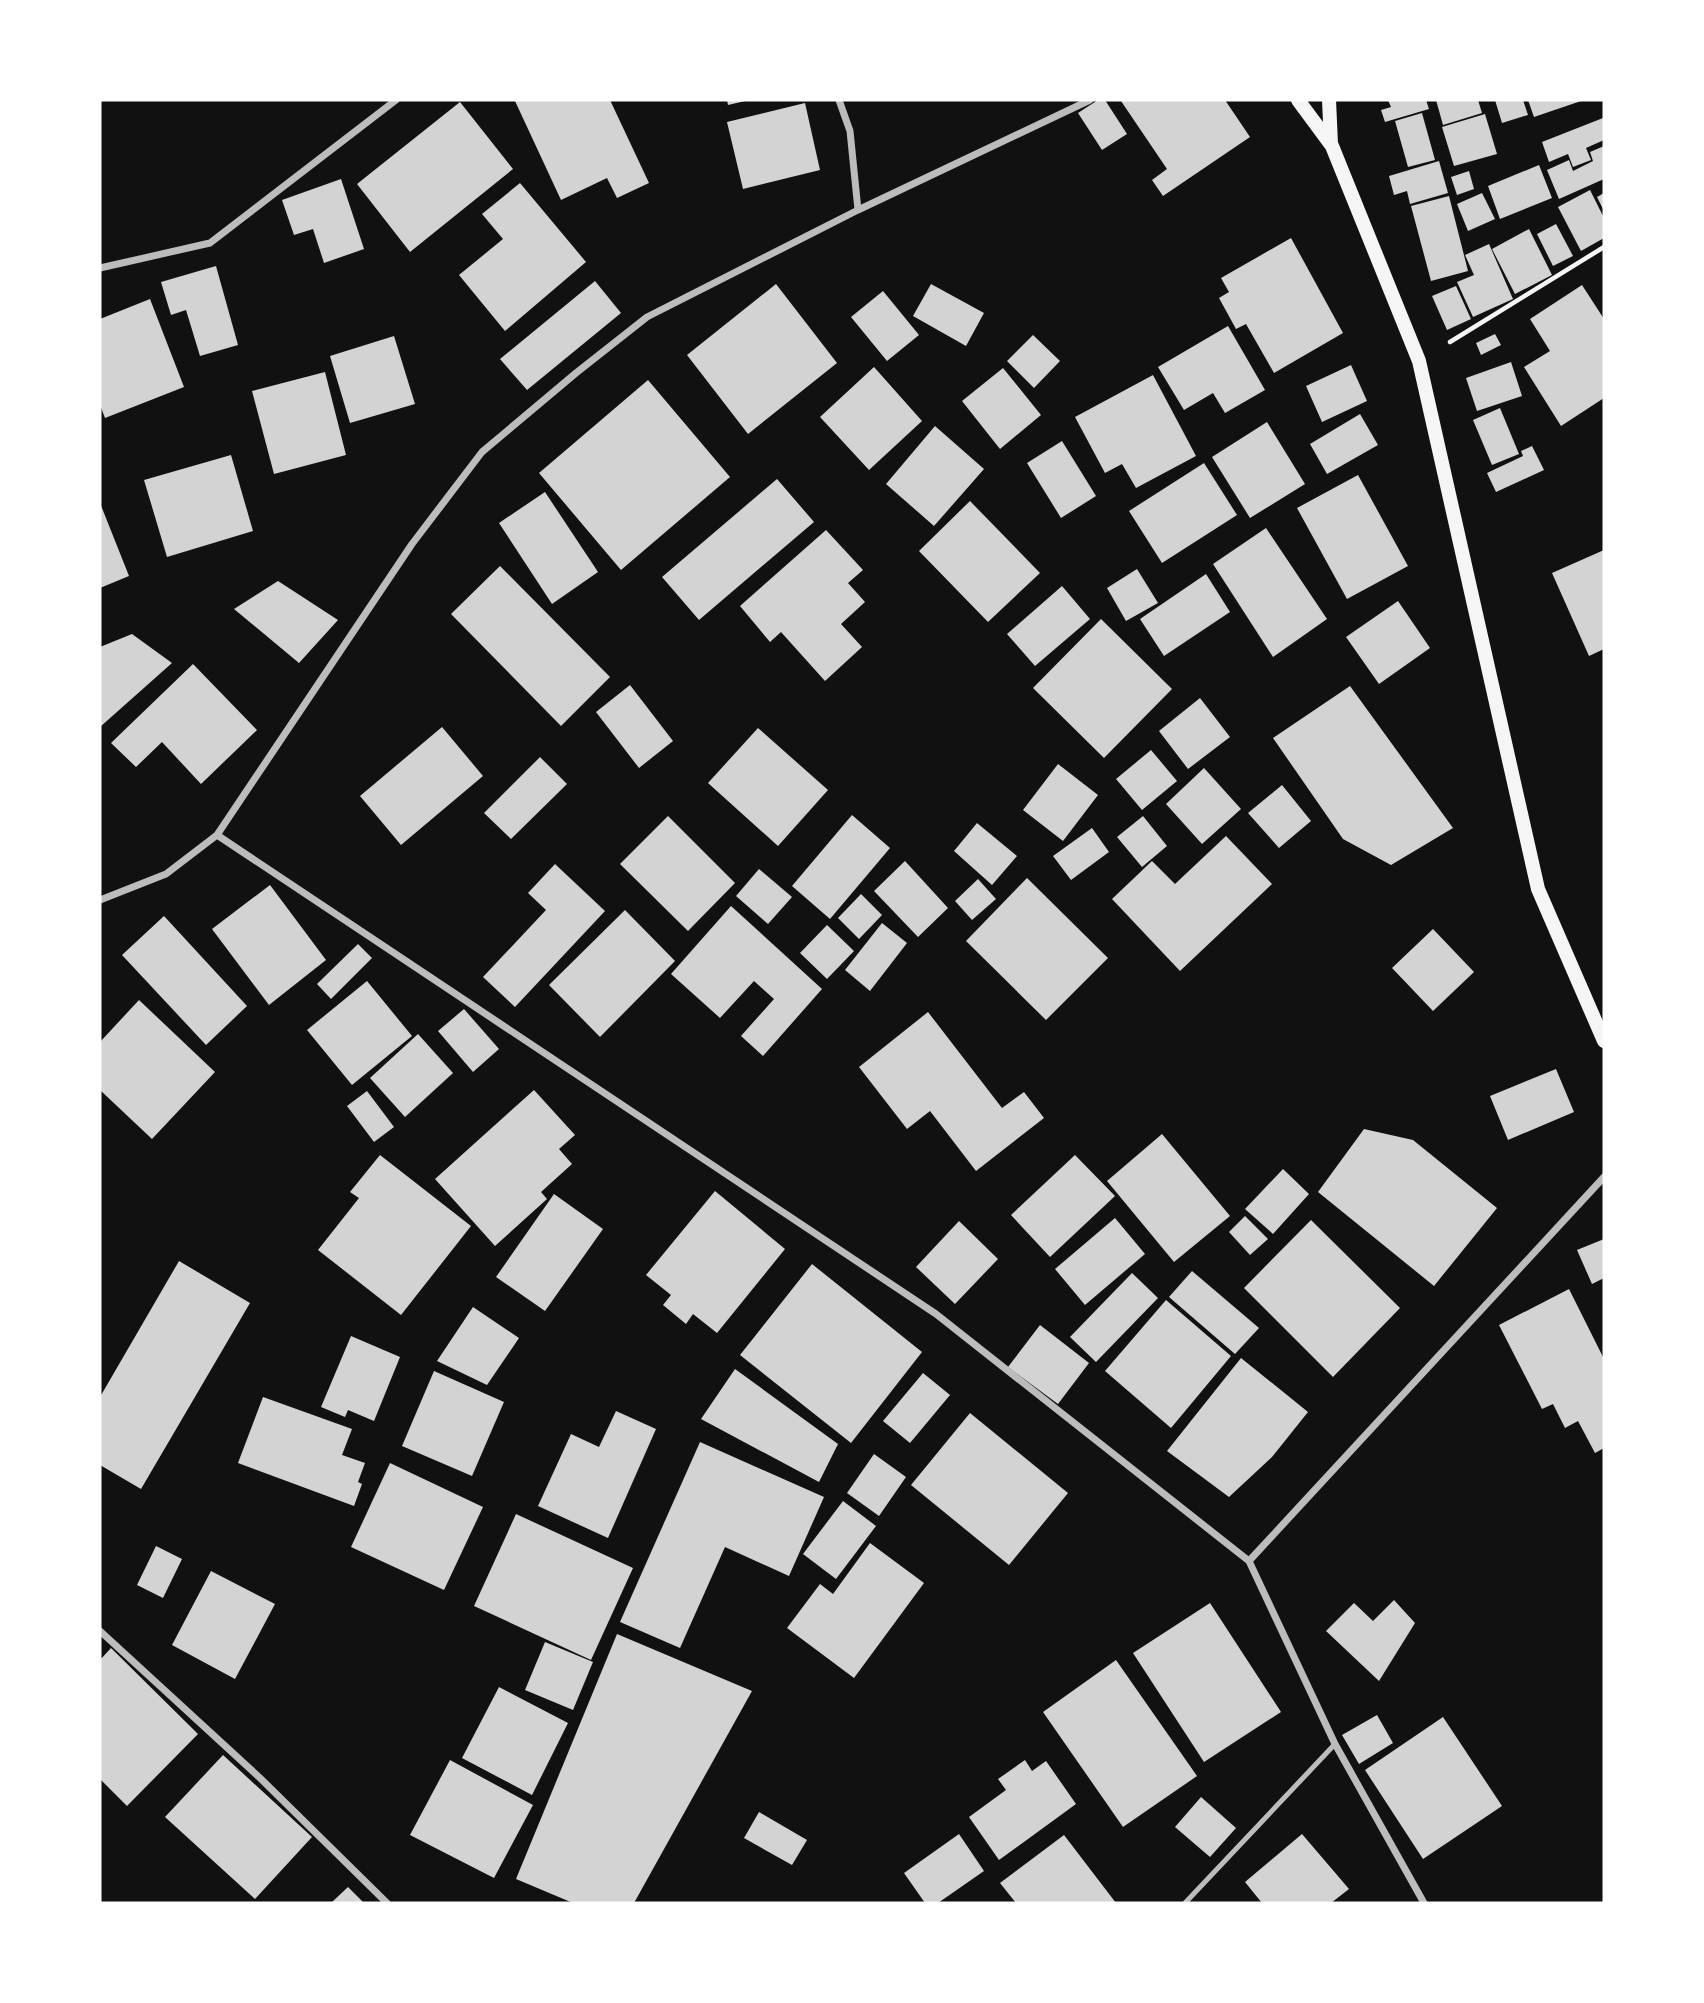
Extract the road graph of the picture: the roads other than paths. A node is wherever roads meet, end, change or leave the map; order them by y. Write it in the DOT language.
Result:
graph roads {
  1 [pos="396,100"];
  2 [pos="839,100"];
  3 [pos="1090,100"];
  4 [pos="1298,100"];
  5 [pos="1329,100"];
  6 [pos="1332,146"];
  7 [pos="858,210"];
  8 [pos="100,268"];
  9 [pos="217,835"];
  10 [pos="100,900"];
  11 [pos="1604,1041"];
  12 [pos="1604,1177"];
  13 [pos="1249,1561"];
  14 [pos="100,1631"];
  15 [pos="1335,1744"];
  16 [pos="387,1903"];
  17 [pos="1185,1903"];
  18 [pos="1424,1903"];
  1 -- 8 [label="street"];
  2 -- 7 [label="street"];
  3 -- 7 [label="street"];
  4 -- 6 [label="main road"];
  5 -- 6 [label="main road"];
  6 -- 11 [label="main road"];
  7 -- 9 [label="street"];
  9 -- 10 [label="street"];
  9 -- 13 [label="street"];
  12 -- 13 [label="street"];
  13 -- 15 [label="street"];
  14 -- 16 [label="street"];
  15 -- 17 [label="lane"];
  15 -- 18 [label="street"];
}
